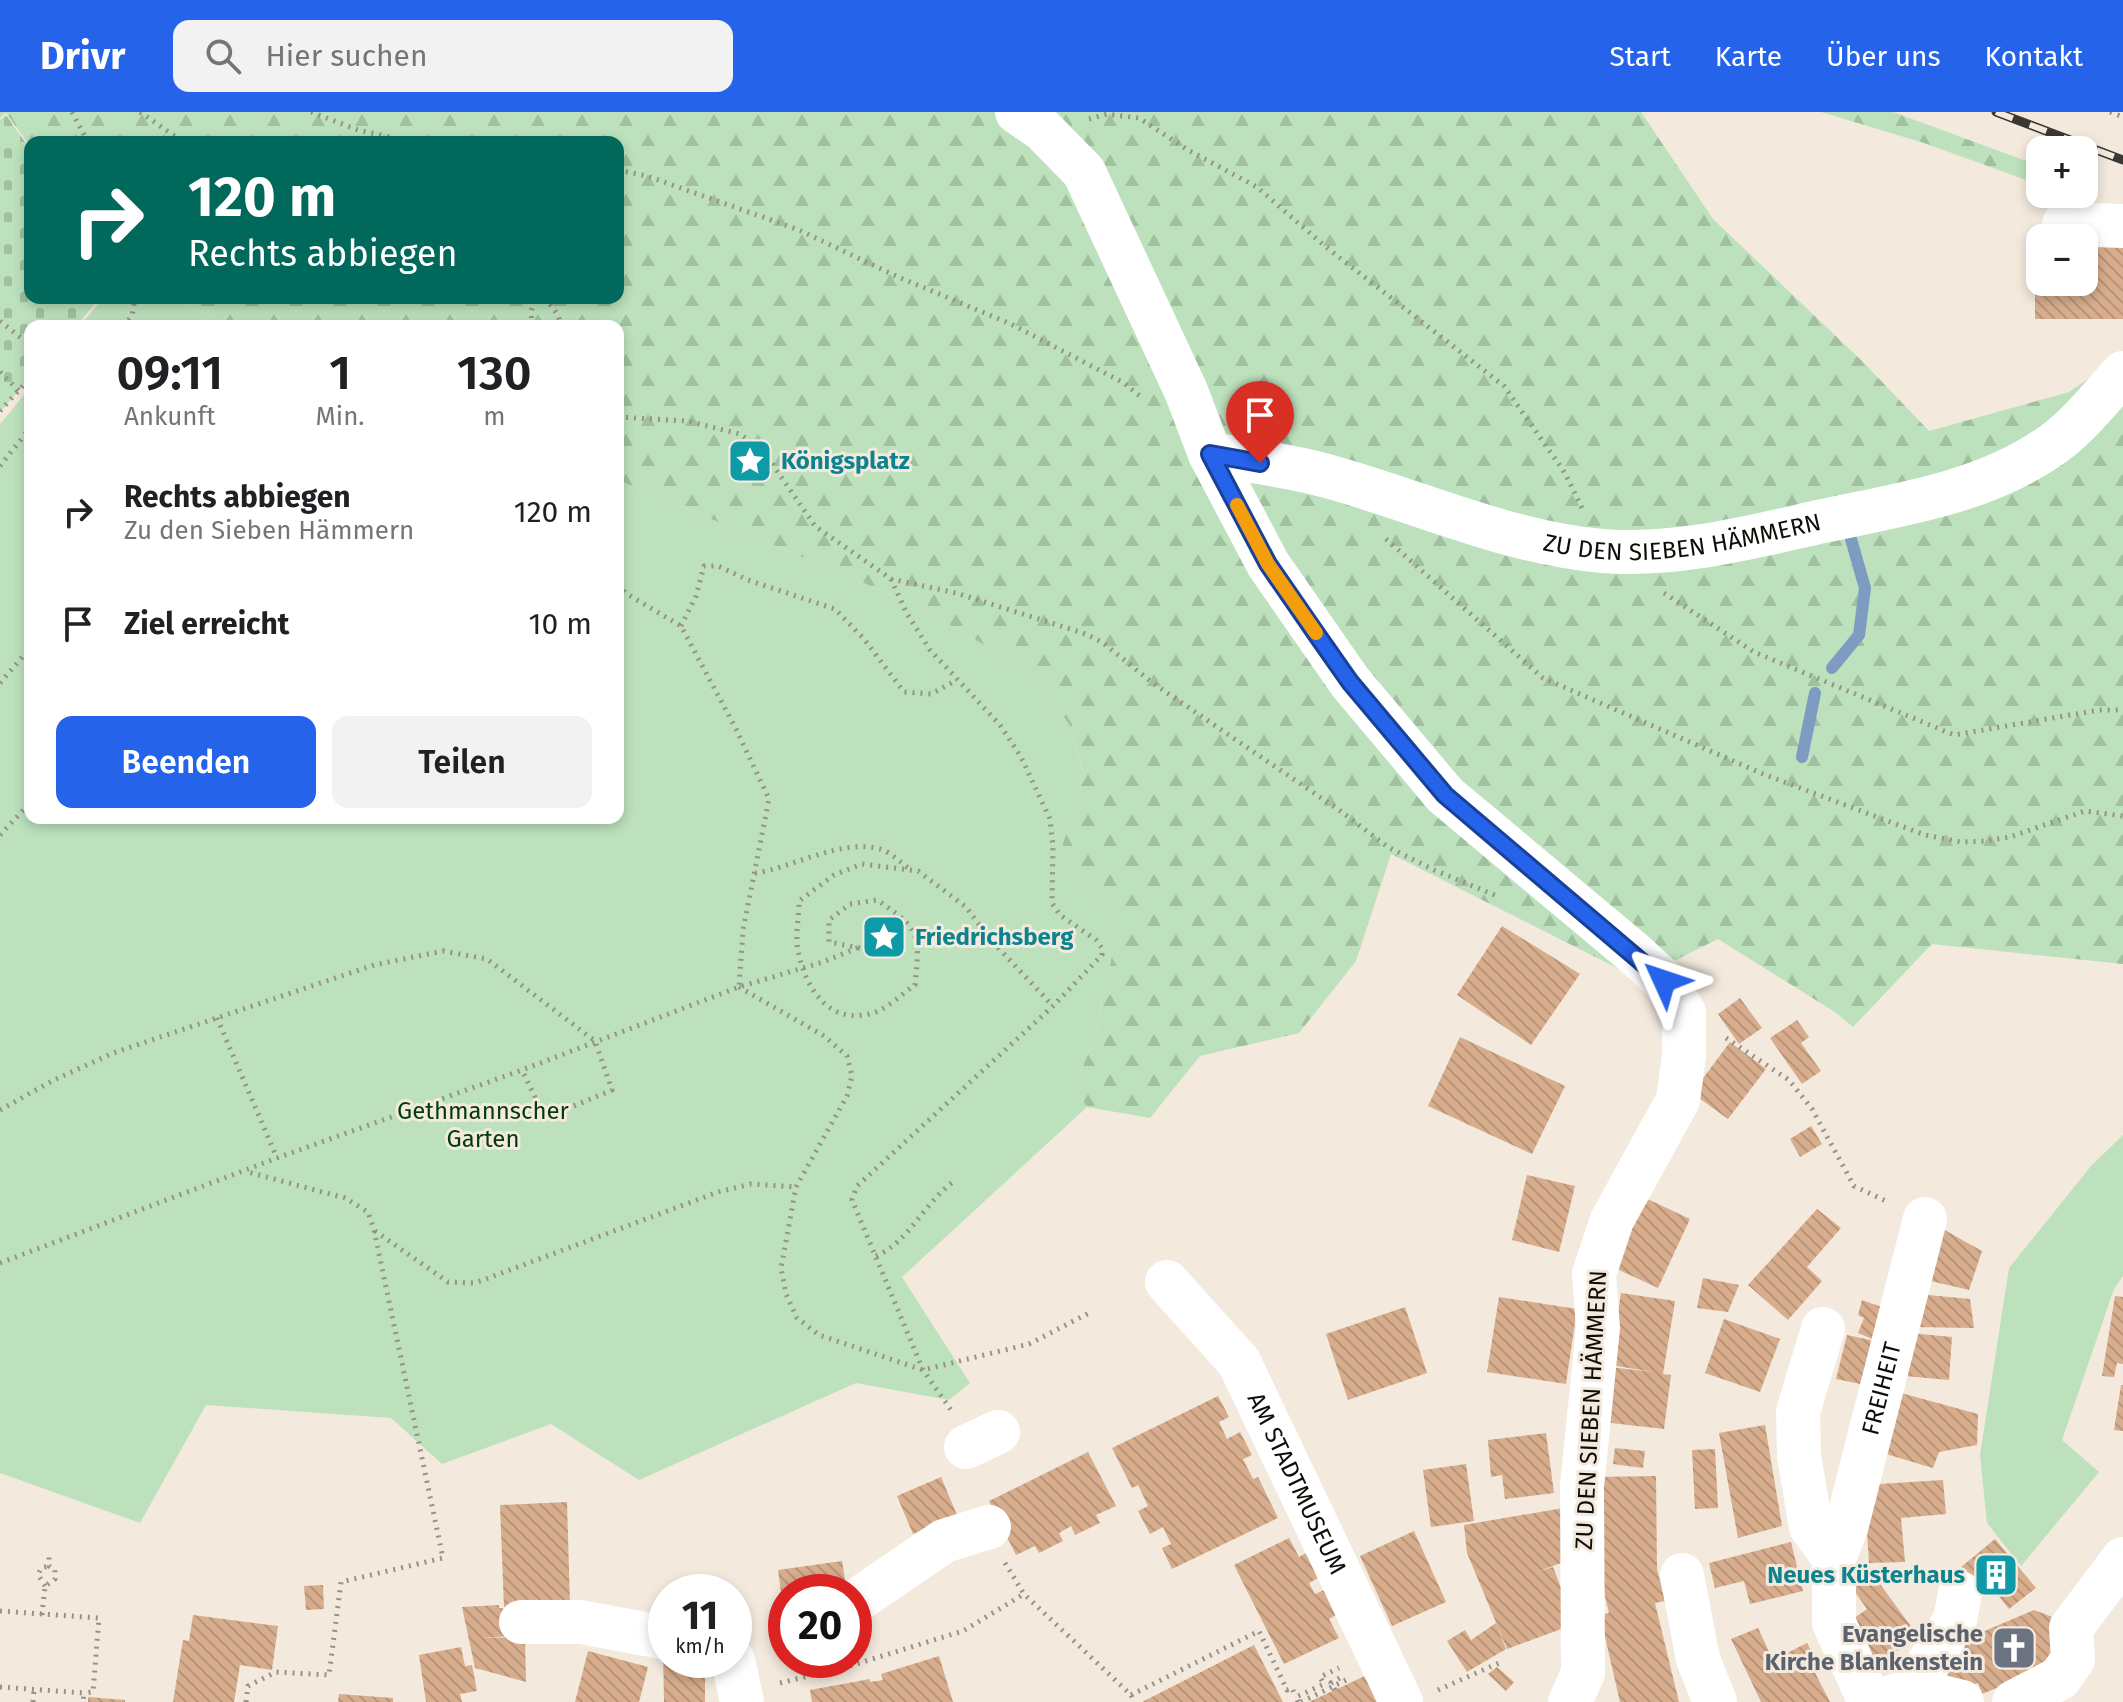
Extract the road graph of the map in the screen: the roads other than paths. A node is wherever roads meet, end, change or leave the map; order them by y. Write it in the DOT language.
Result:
graph roads {
  1 [pos="1030,121"];
  2 [pos="2098,225"];
  3 [pos="2123,226"];
  4 [pos="2123,373"];
  5 [pos="1210,454"];
  6 [pos="1925,1219"];
  7 [pos="1167,1282"];
  8 [pos="1823,1329"];
  9 [pos="989,1527"];
  10 [pos="1834,1558"];
  11 [pos="2123,1559"];
  12 [pos="1682,1575"];
  13 [pos="872,1590"];
  14 [pos="1960,1593"];
  15 [pos="521,1622"];
  16 [pos="648,1635"];
  17 [pos="1415,1698"];
  18 [pos="1886,1698"];
  19 [pos="1570,1702"];
  20 [pos="1715,1702"];
  21 [pos="1962,1702"];
  22 [pos="2014,1702"];
  1 -- 5 [label="street"];
  2 -- 3 [label="street"];
  4 -- 5 [label="street, ZU DEN SIEBEN HÄMMERN"];
  5 -- 19 [label="street, ZU DEN SIEBEN HÄMMERN"];
  6 -- 10 [label="street, FREIHEIT"];
  7 -- 17 [label="street, AM STADTMUSEUM"];
  8 -- 10 [label="street"];
  9 -- 13 [label="street"];
  10 -- 18 [label="street, FREIHEIT"];
  11 -- 22 [label="street"];
  12 -- 20 [label="street"];
  14 -- 18 [label="street"];
  15 -- 16 [label="street"];
  18 -- 21 [label="street"];
}
